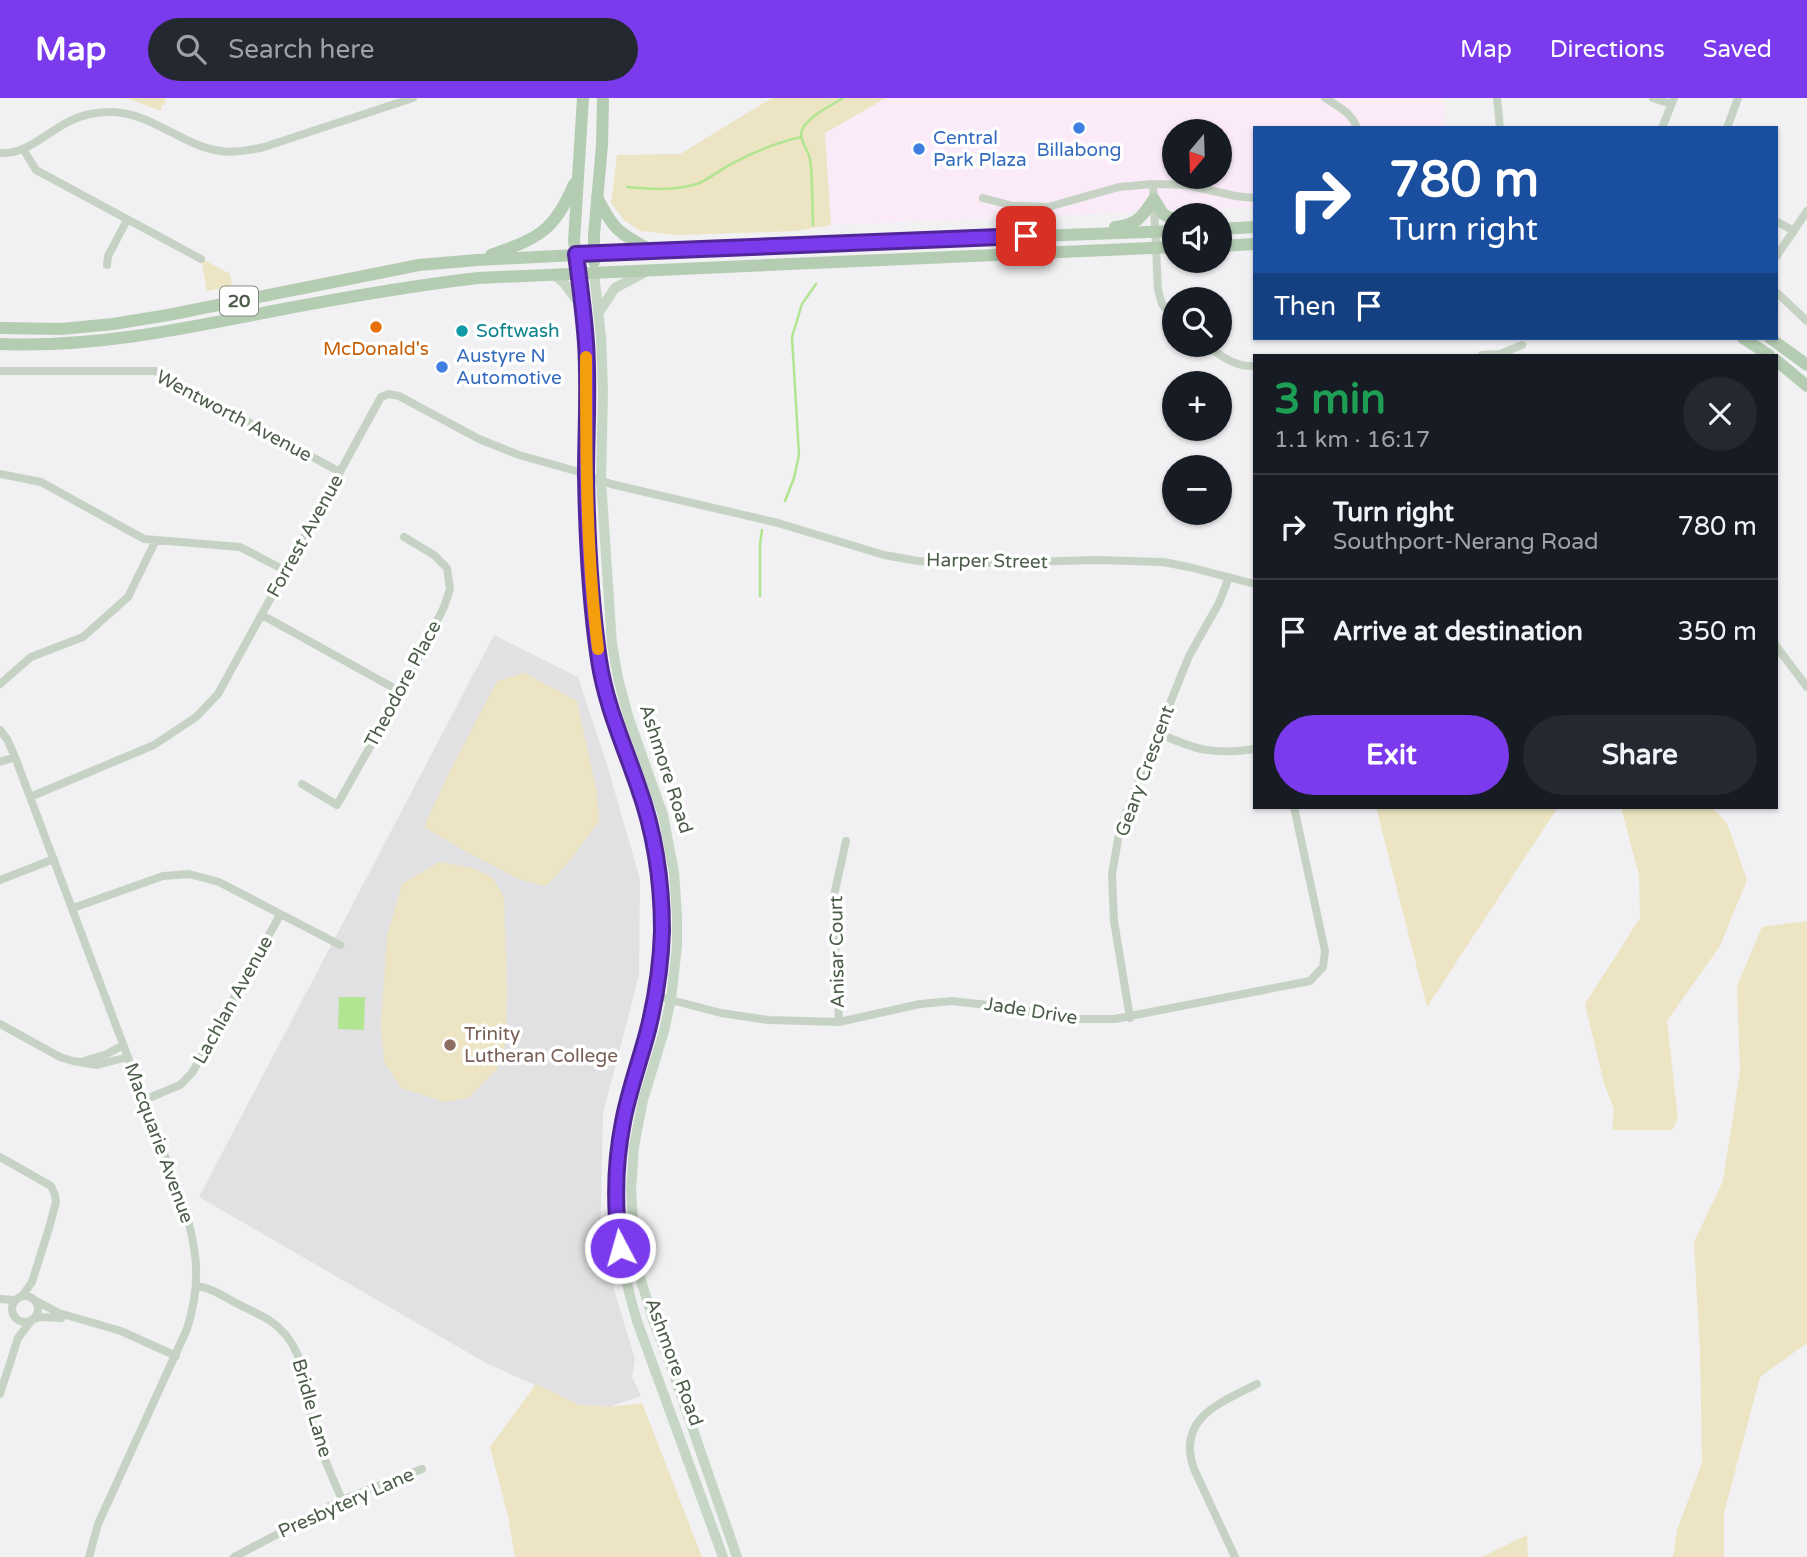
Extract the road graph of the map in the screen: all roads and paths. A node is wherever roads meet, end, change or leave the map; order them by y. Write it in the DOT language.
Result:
graph roads {
  1 [pos="413,98"];
  2 [pos="583,98"];
  3 [pos="603,98"];
  4 [pos="1325,98"];
  5 [pos="1497,98"];
  6 [pos="1653,98"];
  7 [pos="1738,98"];
  8 [pos="1672,101"];
  9 [pos="1356,126"];
  10 [pos="1500,126"];
  11 [pos="1663,126"];
  12 [pos="1728,126"];
  13 [pos="23,149"];
  14 [pos="0,153"];
  15 [pos="578,174"];
  16 [pos="1153,184"];
  17 [pos="597,196"];
  18 [pos="983,198"];
  19 [pos="1253,198"];
  20 [pos="1154,199"];
  21 [pos="1807,211"];
  22 [pos="1162,212"];
  23 [pos="127,220"];
  24 [pos="1778,222"];
  25 [pos="1253,227"];
  26 [pos="1232,228"];
  27 [pos="1794,231"];
  28 [pos="1155,232"];
  29 [pos="1162,232"];
  30 [pos="1099,234"];
  31 [pos="1253,244"];
  32 [pos="1232,245"];
  33 [pos="1155,248"];
  34 [pos="1162,248"];
  35 [pos="654,251"];
  36 [pos="576,254"];
  37 [pos="594,254"];
  38 [pos="1778,254"];
  39 [pos="201,259"];
  40 [pos="477,260"];
  41 [pos="107,265"];
  42 [pos="648,270"];
  43 [pos="594,272"];
  44 [pos="579,273"];
  45 [pos="554,274"];
  46 [pos="1778,294"];
  47 [pos="1162,304"];
  48 [pos="583,308"];
  49 [pos="598,312"];
  50 [pos="1807,321"];
  51 [pos="0,328"];
  52 [pos="1746,340"];
  53 [pos="1773,340"];
  54 [pos="0,344"];
  55 [pos="1522,345"];
  56 [pos="1500,354"];
  57 [pos="1767,354"];
  58 [pos="1224,357"];
  59 [pos="1778,362"];
  60 [pos="1807,365"];
  61 [pos="1253,366"];
  62 [pos="0,371"];
  63 [pos="1807,386"];
  64 [pos="340,472"];
  65 [pos="0,474"];
  66 [pos="586,475"];
  67 [pos="601,481"];
  68 [pos="404,537"];
  69 [pos="156,540"];
  70 [pos="286,571"];
  71 [pos="1229,577"];
  72 [pos="1253,583"];
  73 [pos="262,615"];
  74 [pos="1778,649"];
  75 [pos="0,684"];
  76 [pos="1807,687"];
  77 [pos="401,692"];
  78 [pos="0,730"];
  79 [pos="1158,733"];
  80 [pos="11,748"];
  81 [pos="1253,749"];
  82 [pos="0,752"];
  83 [pos="15,757"];
  84 [pos="0,762"];
  85 [pos="302,784"];
  86 [pos="30,797"];
  87 [pos="1294,809"];
  88 [pos="846,841"];
  89 [pos="54,859"];
  90 [pos="0,880"];
  91 [pos="72,908"];
  92 [pos="280,915"];
  93 [pos="340,945"];
  94 [pos="656,996"];
  95 [pos="671,999"];
  96 [pos="1129,1018"];
  97 [pos="839,1022"];
  98 [pos="0,1024"];
  99 [pos="123,1045"];
  100 [pos="128,1057"];
  101 [pos="81,1062"];
  102 [pos="144,1100"];
  103 [pos="0,1157"];
  104 [pos="32,1282"];
  105 [pos="197,1286"];
  106 [pos="19,1298"];
  107 [pos="35,1300"];
  108 [pos="0,1301"];
  109 [pos="12,1310"];
  110 [pos="17,1319"];
  111 [pos="32,1320"];
  112 [pos="82,1320"];
  113 [pos="18,1338"];
  114 [pos="176,1356"];
  115 [pos="1257,1384"];
  116 [pos="0,1394"];
  117 [pos="422,1469"];
  118 [pos="342,1500"];
  119 [pos="89,1557"];
  120 [pos="234,1557"];
  121 [pos="723,1557"];
  122 [pos="737,1557"];
  123 [pos="1235,1557"];
  1 -- 13 [label="street"];
  2 -- 15 [label="main road, Ashmore Road"];
  3 -- 17 [label="main road, Ashmore Road"];
  4 -- 9 [label="street"];
  5 -- 10 [label="street"];
  6 -- 8 [label="street"];
  7 -- 12 [label="street"];
  8 -- 11 [label="street"];
  13 -- 14 [label="street"];
  13 -- 23 [label="street"];
  15 -- 36 [label="main road, Ashmore Road"];
  15 -- 40 [label="main road"];
  16 -- 18 [label="street"];
  16 -- 19 [label="street"];
  16 -- 20 [label="street"];
  17 -- 35 [label="main road"];
  17 -- 37 [label="main road, Ashmore Road"];
  20 -- 22 [label="main road"];
  20 -- 28 [label="street"];
  20 -- 30 [label="main road"];
  21 -- 27 [label="street"];
  23 -- 39 [label="street"];
  23 -- 41 [label="street"];
  24 -- 27 [label="street"];
  25 -- 26 [label="main road"];
  27 -- 38 [label="street"];
  28 -- 29 [label="main road, 20"];
  28 -- 30 [label="main road, 20"];
  28 -- 33 [label="street"];
  30 -- 35 [label="main road, 20"];
  31 -- 32 [label="main road"];
  33 -- 34 [label="main road, 20"];
  33 -- 42 [label="main road, 20"];
  33 -- 47 [label="street"];
  35 -- 37 [label="main road, 20"];
  36 -- 37 [label="main road, 20"];
  36 -- 40 [label="main road, 20"];
  36 -- 44 [label="main road, Ashmore Road"];
  37 -- 43 [label="main road, Ashmore Road"];
  40 -- 51 [label="main road, 20"];
  42 -- 43 [label="main road, 20"];
  42 -- 49 [label="main road"];
  43 -- 44 [label="main road, 20"];
  43 -- 49 [label="main road, Ashmore Road"];
  44 -- 45 [label="main road, 20"];
  44 -- 48 [label="main road, Ashmore Road"];
  45 -- 48 [label="main road"];
  45 -- 54 [label="main road, 20"];
  46 -- 50 [label="street"];
  48 -- 66 [label="main road, Ashmore Road"];
  49 -- 67 [label="main road, Ashmore Road"];
  52 -- 57 [label="main road"];
  53 -- 60 [label="main road"];
  55 -- 56 [label="street"];
  58 -- 61 [label="street"];
  59 -- 63 [label="main road"];
  62 -- 64 [label="street, Wentworth Avenue"];
  64 -- 66 [label="street, Forrest Avenue"];
  64 -- 70 [label="street, Forrest Avenue"];
  65 -- 69 [label="street"];
  66 -- 67 [label="street, Forrest Avenue"];
  66 -- 94 [label="main road, Ashmore Road"];
  67 -- 71 [label="street, Harper Street"];
  67 -- 95 [label="main road, Ashmore Road"];
  68 -- 77 [label="street, Theodore Place"];
  69 -- 70 [label="street"];
  69 -- 75 [label="street"];
  70 -- 73 [label="street, Forrest Avenue"];
  71 -- 72 [label="street, Harper Street"];
  71 -- 79 [label="street, Geary Crescent"];
  73 -- 77 [label="street"];
  73 -- 86 [label="street, Forrest Avenue"];
  74 -- 76 [label="street"];
  77 -- 85 [label="street, Theodore Place"];
  78 -- 80 [label="street, Macquarie Avenue"];
  79 -- 81 [label="street"];
  79 -- 96 [label="street, Geary Crescent"];
  80 -- 82 [label="street"];
  80 -- 83 [label="street, Macquarie Avenue"];
  83 -- 84 [label="street"];
  83 -- 86 [label="street, Macquarie Avenue"];
  86 -- 89 [label="street, Macquarie Avenue"];
  87 -- 96 [label="street, Jade Drive"];
  88 -- 97 [label="street, Anisar Court"];
  89 -- 90 [label="street"];
  89 -- 91 [label="street, Macquarie Avenue"];
  91 -- 92 [label="street"];
  91 -- 99 [label="street, Macquarie Avenue"];
  92 -- 93 [label="street"];
  92 -- 102 [label="street, Lachlan Avenue"];
  94 -- 95 [label="street, Jade Drive"];
  94 -- 121 [label="main road, Ashmore Road"];
  95 -- 97 [label="street, Jade Drive"];
  95 -- 122 [label="main road, Ashmore Road"];
  96 -- 97 [label="street, Jade Drive"];
  98 -- 101 [label="street"];
  99 -- 100 [label="street, Macquarie Avenue"];
  99 -- 101 [label="street"];
  100 -- 101 [label="street"];
  100 -- 102 [label="street, Macquarie Avenue"];
  102 -- 105 [label="street, Macquarie Avenue"];
  103 -- 104 [label="street"];
  104 -- 106 [label="street"];
  104 -- 107 [label="street"];
  105 -- 114 [label="street, Macquarie Avenue"];
  105 -- 118 [label="street, Bridle Lane"];
  106 -- 107 [label="street"];
  106 -- 108 [label="street"];
  106 -- 109 [label="street"];
  107 -- 111 [label="street"];
  107 -- 112 [label="street"];
  108 -- 109 [label="street"];
  109 -- 110 [label="street"];
  110 -- 111 [label="street"];
  110 -- 113 [label="street"];
  111 -- 112 [label="street"];
  111 -- 113 [label="street"];
  112 -- 114 [label="street"];
  113 -- 116 [label="street"];
  114 -- 119 [label="street, Macquarie Avenue"];
  115 -- 123 [label="street"];
  117 -- 118 [label="street, Presbytery Lane"];
  118 -- 120 [label="street, Presbytery Lane"];
}
